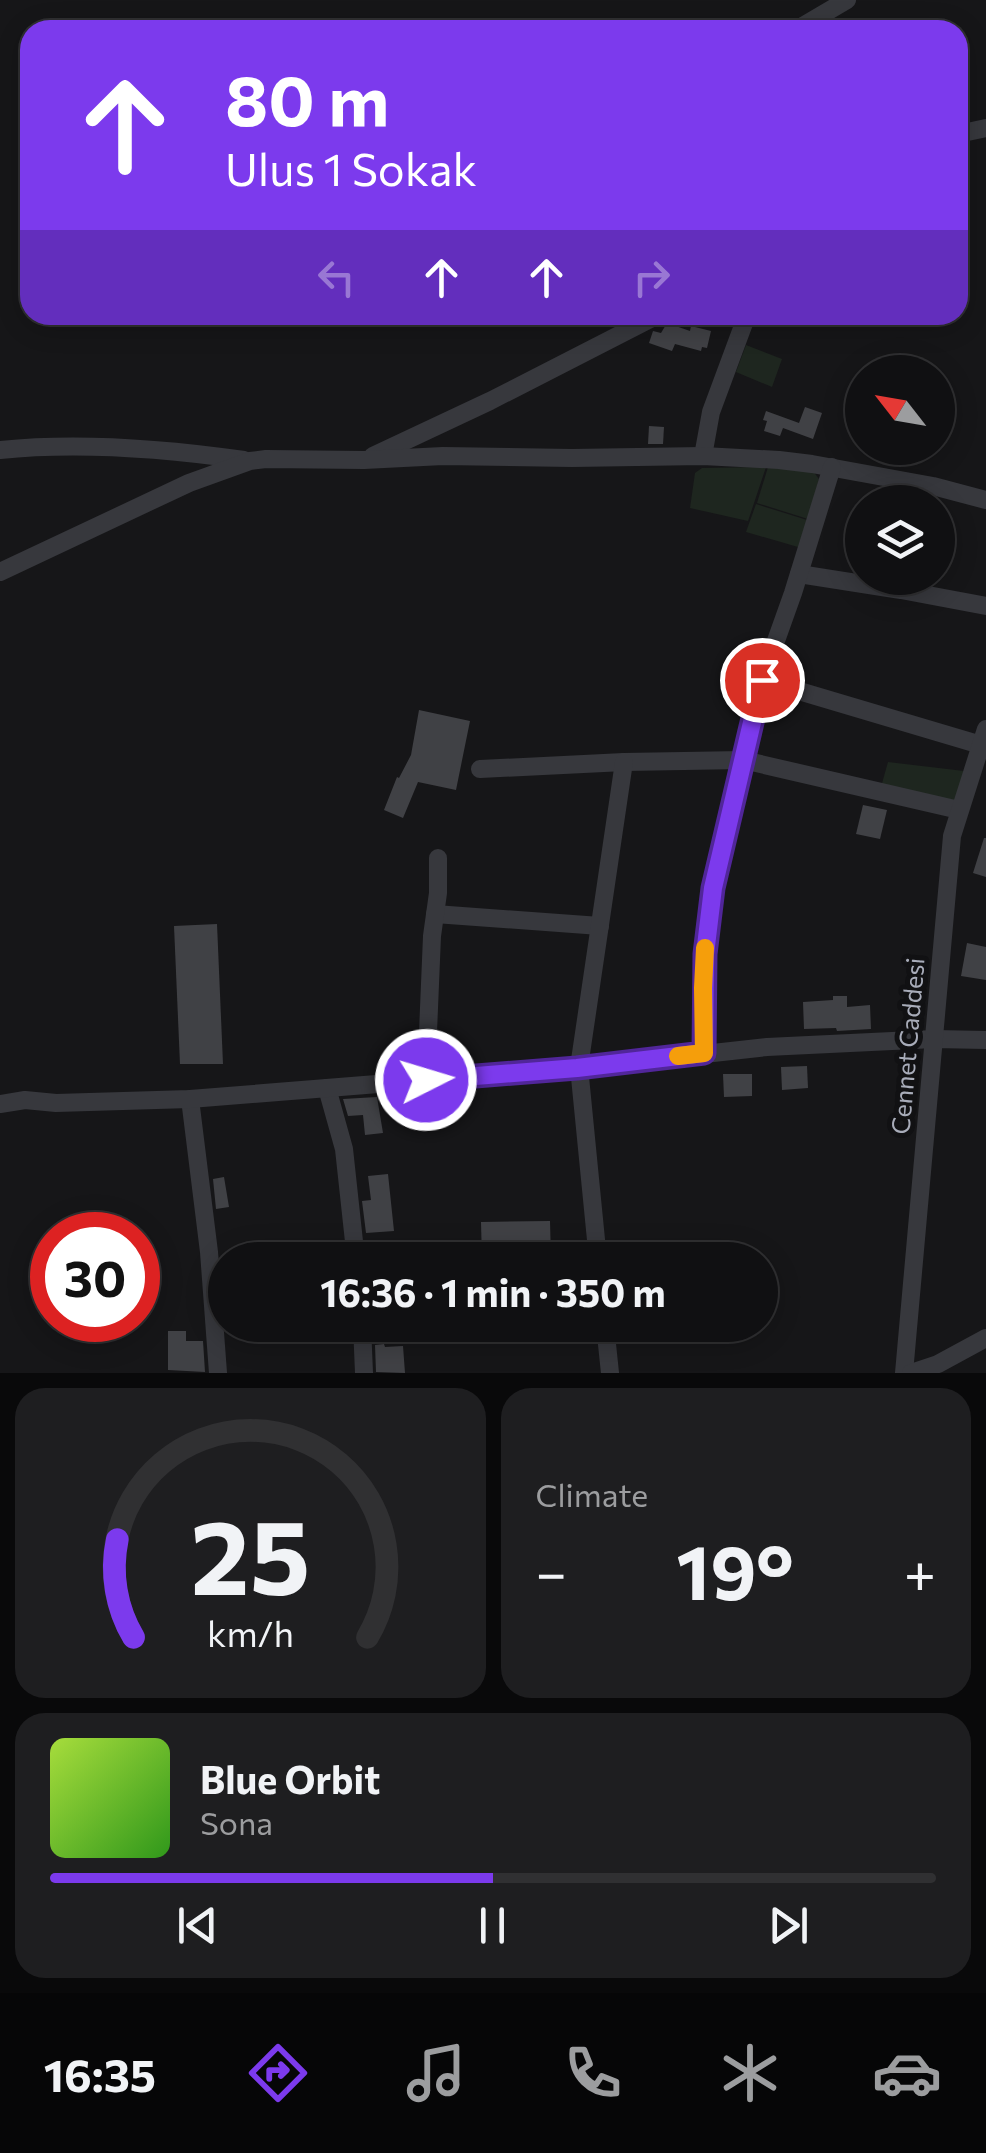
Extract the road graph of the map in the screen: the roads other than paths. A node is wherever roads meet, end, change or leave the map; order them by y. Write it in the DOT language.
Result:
graph roads {
  1 [pos="847,0"];
  2 [pos="813,20"];
  3 [pos="639,325"];
  4 [pos="743,325"];
  5 [pos="0,450"];
  6 [pos="703,456"];
  7 [pos="364,460"];
  8 [pos="250,461"];
  9 [pos="832,467"];
  10 [pos="986,500"];
  11 [pos="0,572"];
  12 [pos="799,574"];
  13 [pos="986,606"];
  14 [pos="762,680"];
  15 [pos="983,737"];
  16 [pos="743,760"];
  17 [pos="624,762"];
  18 [pos="480,769"];
  19 [pos="958,810"];
  20 [pos="438,858"];
  21 [pos="435,914"];
  22 [pos="600,926"];
  23 [pos="934,1039"];
  24 [pos="986,1040"];
  25 [pos="704,1053"];
  26 [pos="578,1067"];
  27 [pos="426,1080"];
  28 [pos="327,1088"];
  29 [pos="190,1099"];
  30 [pos="0,1104"];
  31 [pos="211,1242"];
  32 [pos="354,1242"];
  33 [pos="596,1242"];
  34 [pos="986,1338"];
  35 [pos="218,1342"];
  36 [pos="363,1342"];
  37 [pos="607,1342"];
  38 [pos="218,1373"];
  39 [pos="364,1373"];
  40 [pos="610,1373"];
  41 [pos="907,1373"];
  1 -- 2 [label="street"];
  3 -- 7 [label="street"];
  4 -- 6 [label="street"];
  5 -- 8 [label="street"];
  6 -- 7 [label="street"];
  6 -- 9 [label="street"];
  7 -- 8 [label="street"];
  8 -- 11 [label="street"];
  9 -- 10 [label="street"];
  9 -- 12 [label="street"];
  12 -- 13 [label="street"];
  12 -- 14 [label="street"];
  14 -- 15 [label="street"];
  14 -- 16 [label="street"];
  15 -- 19 [label="street, Cennet Caddesi"];
  16 -- 17 [label="street"];
  16 -- 19 [label="street"];
  16 -- 25 [label="street"];
  17 -- 18 [label="street"];
  17 -- 22 [label="street"];
  19 -- 23 [label="street, Cennet Caddesi"];
  20 -- 21 [label="street"];
  21 -- 22 [label="street"];
  21 -- 27 [label="street"];
  22 -- 26 [label="street"];
  23 -- 24 [label="street"];
  23 -- 25 [label="street"];
  23 -- 41 [label="street, Cennet Caddesi"];
  25 -- 26 [label="street"];
  26 -- 27 [label="street"];
  26 -- 33 [label="street"];
  27 -- 28 [label="street"];
  28 -- 29 [label="street"];
  28 -- 32 [label="street"];
  29 -- 30 [label="street"];
  29 -- 31 [label="street"];
  34 -- 41 [label="street"];
  35 -- 38 [label="street"];
  36 -- 39 [label="street"];
  37 -- 40 [label="street"];
}
